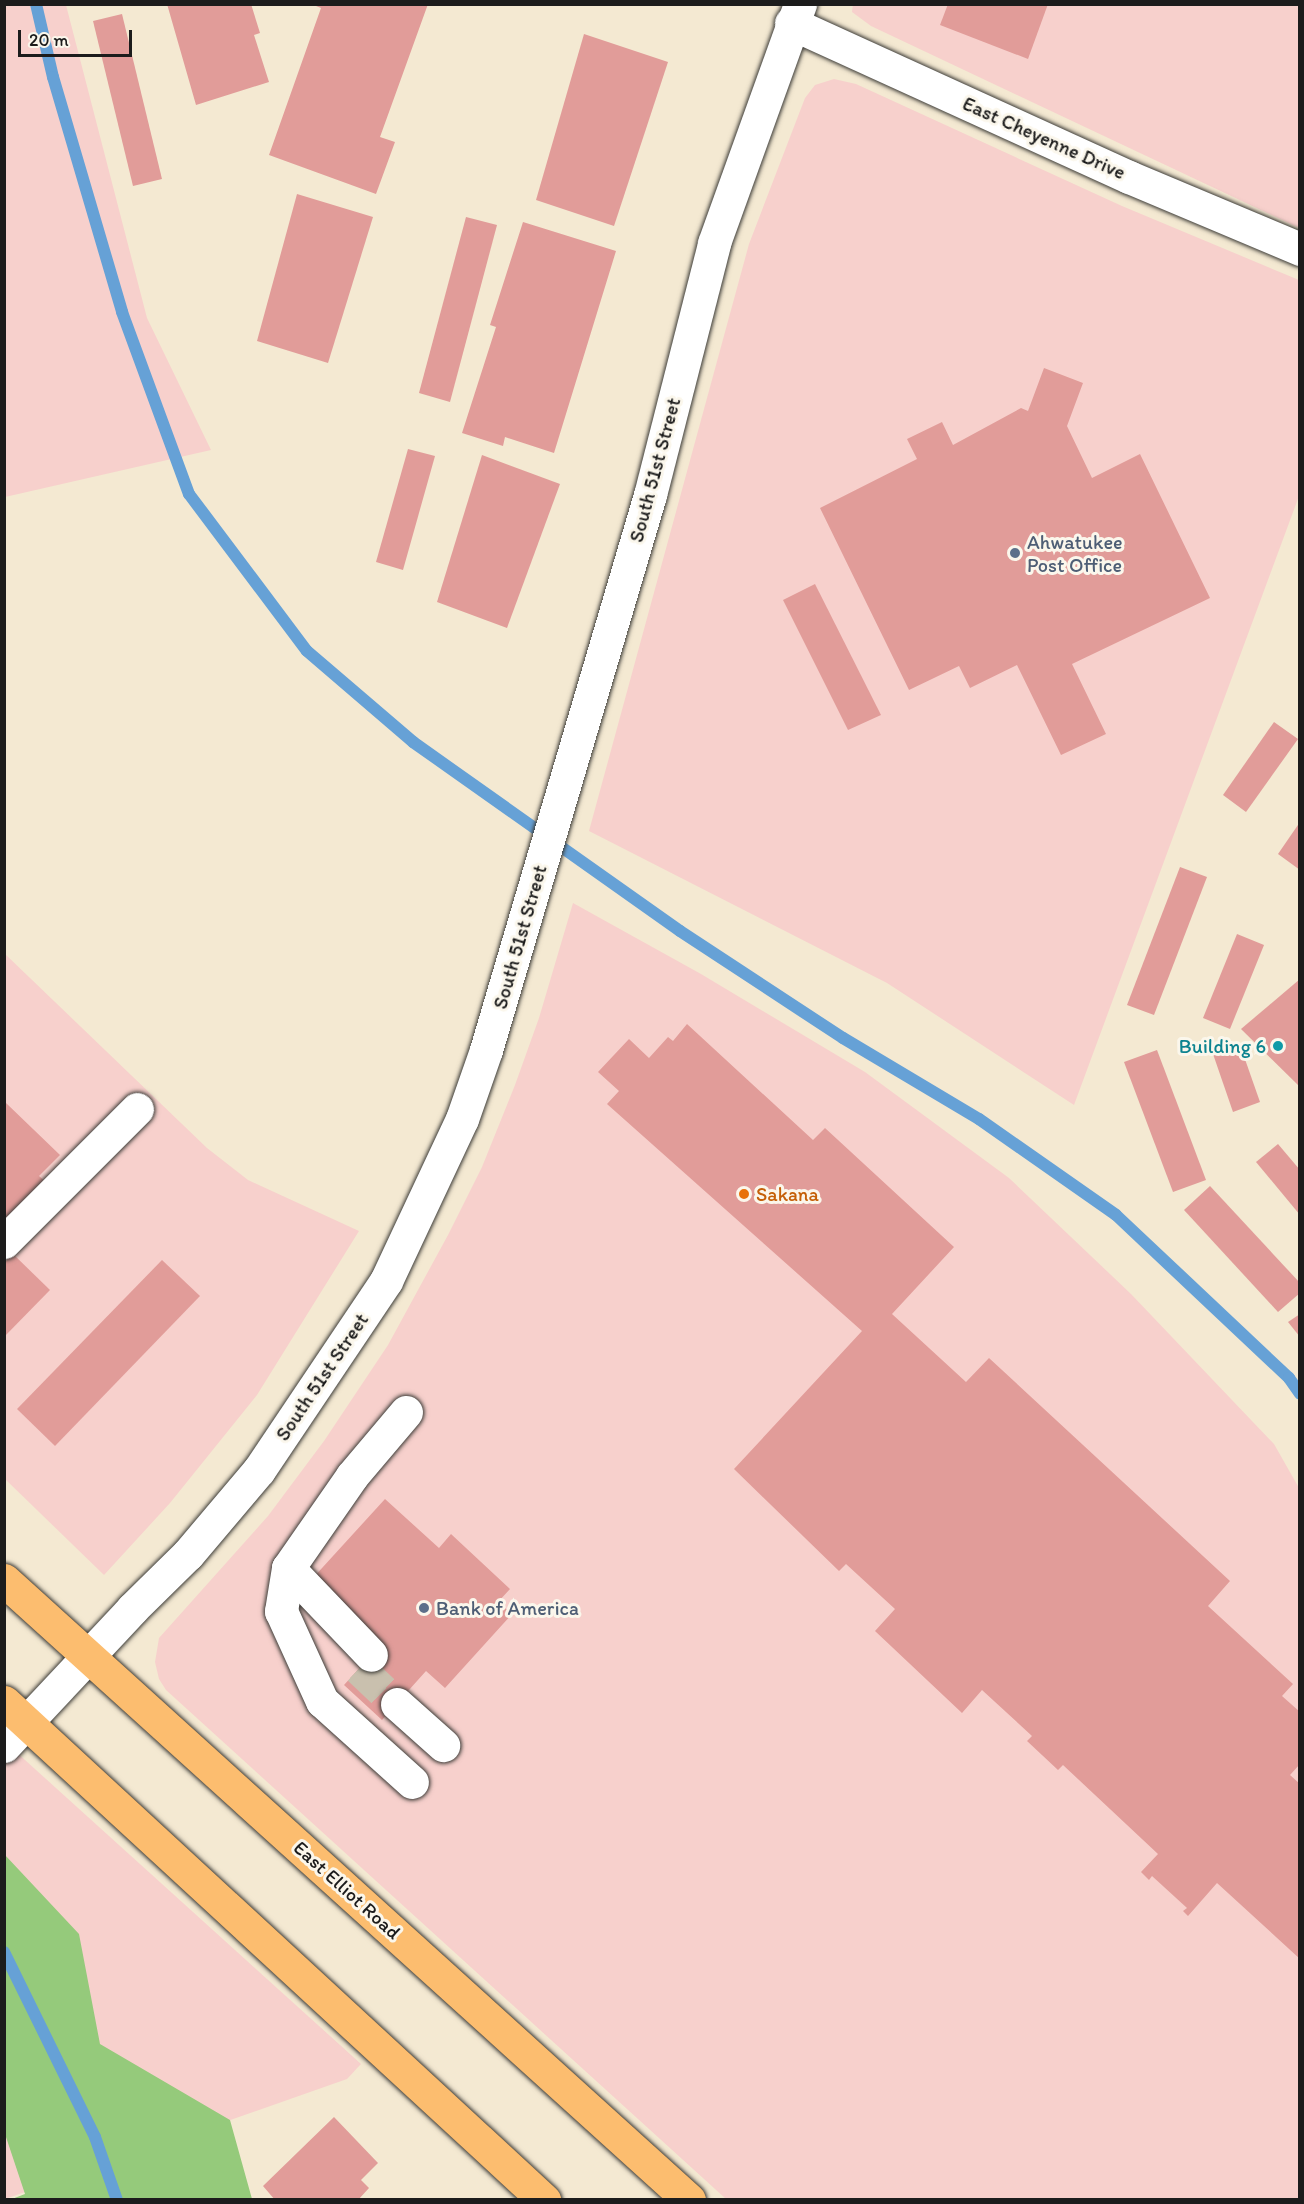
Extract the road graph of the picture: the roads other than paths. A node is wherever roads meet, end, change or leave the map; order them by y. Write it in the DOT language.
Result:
graph roads {
  1 [pos="795,14"];
  2 [pos="1299,249"];
  3 [pos="137,1109"];
  4 [pos="4,1242"];
  5 [pos="406,1412"];
  6 [pos="288,1573"];
  7 [pos="4,1580"];
  8 [pos="88,1656"];
  9 [pos="365,1662"];
  10 [pos="403,1697"];
  11 [pos="16,1712"];
  12 [pos="4,1746"];
  13 [pos="541,2199"];
  14 [pos="689,2199"];
  1 -- 2 [label="street, East Cheyenne Drive"];
  1 -- 8 [label="street, South 51st Street"];
  3 -- 4 [label="street"];
  5 -- 6 [label="street"];
  6 -- 9 [label="street"];
  6 -- 10 [label="street"];
  7 -- 8 [label="main road, East Elliot Road"];
  8 -- 11 [label="street, South 51st Street"];
  8 -- 14 [label="main road, East Elliot Road"];
  11 -- 12 [label="street, South 51st Street"];
  11 -- 13 [label="main road"];
}
